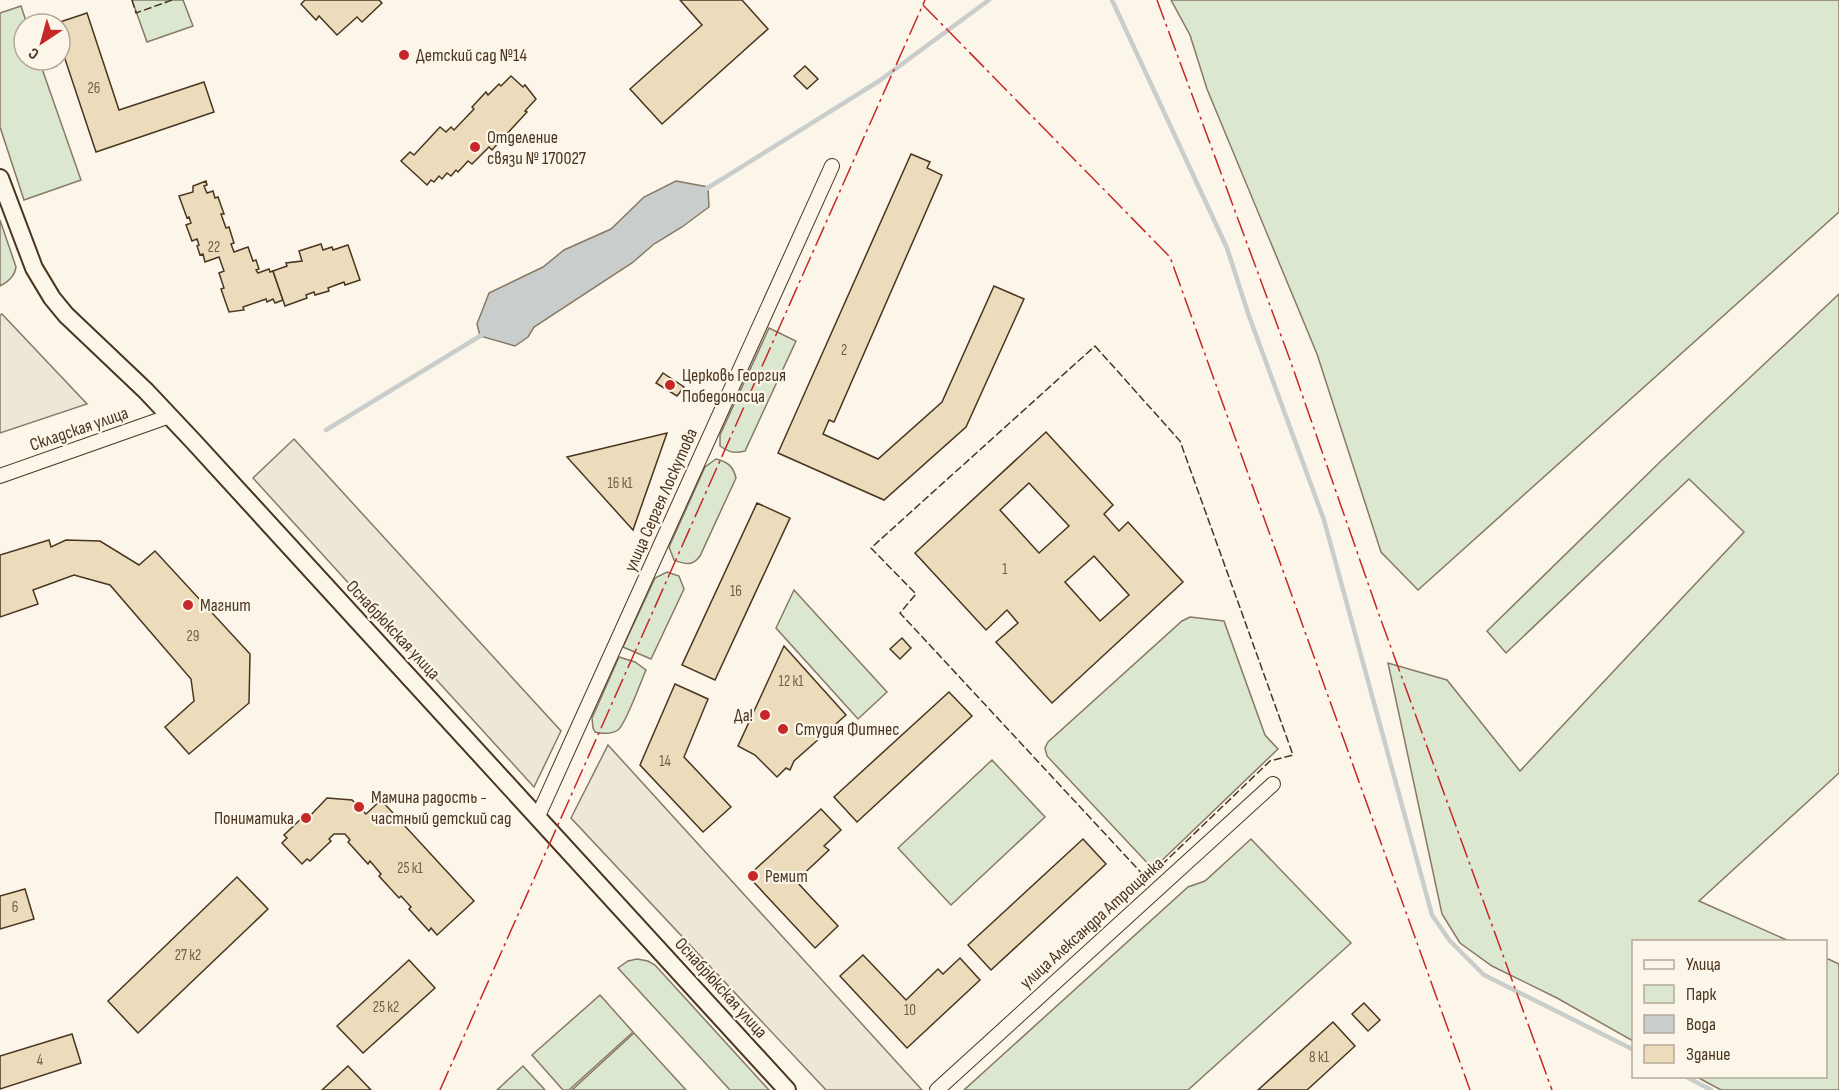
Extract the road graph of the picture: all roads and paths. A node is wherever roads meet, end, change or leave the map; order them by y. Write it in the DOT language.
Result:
graph roads {
  1 [pos="832,166"];
  2 [pos="0,178"];
  3 [pos="170,416"];
  4 [pos="0,476"];
  5 [pos="1273,784"];
  6 [pos="538,816"];
  7 [pos="787,1090"];
  8 [pos="937,1090"];
  1 -- 6 [label="street, улица Сергея Лоскутова"];
  2 -- 3 [label="street, Оснабрюкская улица"];
  3 -- 4 [label="street, Складская улица"];
  3 -- 6 [label="street, Оснабрюкская улица"];
  5 -- 8 [label="street, улица Александра Атрощанка"];
  6 -- 7 [label="street, Оснабрюкская улица"];
}
